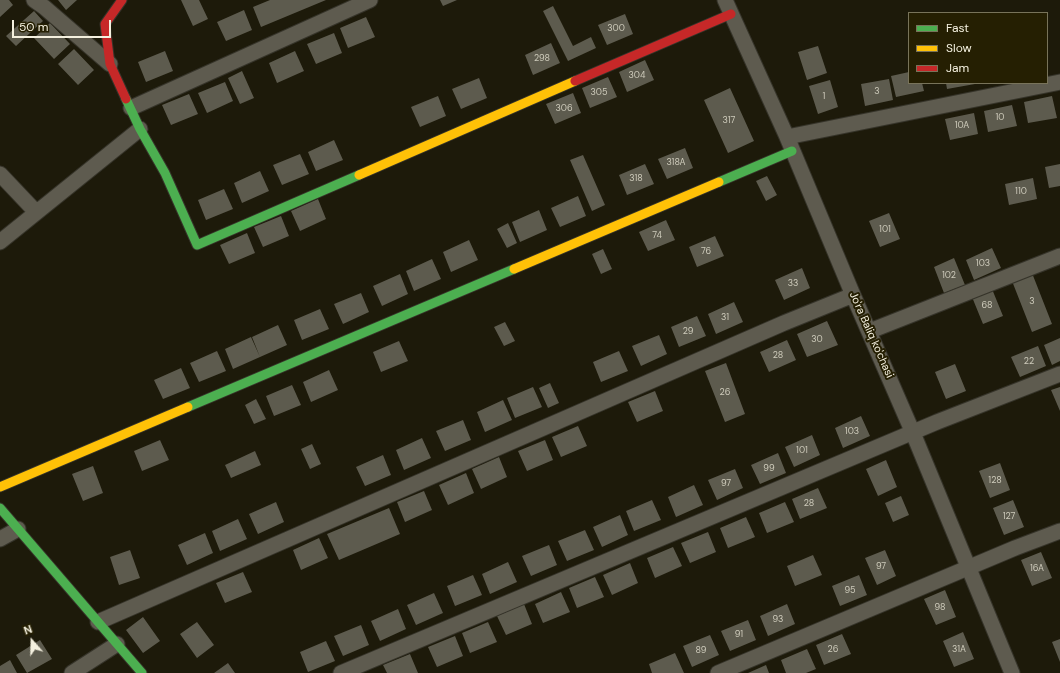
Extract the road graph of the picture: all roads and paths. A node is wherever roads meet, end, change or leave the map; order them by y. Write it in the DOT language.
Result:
graph roads {
  1 [pos="34,0"];
  2 [pos="122,0"];
  3 [pos="370,0"];
  4 [pos="725,0"];
  5 [pos="731,14"];
  6 [pos="110,64"];
  7 [pos="1060,82"];
  8 [pos="131,108"];
  9 [pos="140,129"];
  10 [pos="787,137"];
  11 [pos="792,151"];
  12 [pos="0,174"];
  13 [pos="36,212"];
  14 [pos="0,242"];
  15 [pos="1060,256"];
  16 [pos="853,295"];
  17 [pos="870,331"];
  18 [pos="1060,374"];
  19 [pos="913,433"];
  20 [pos="0,487"];
  21 [pos="0,508"];
  22 [pos="18,528"];
  23 [pos="1060,531"];
  24 [pos="0,539"];
  25 [pos="968,568"];
  26 [pos="98,622"];
  27 [pos="117,644"];
  28 [pos="72,673"];
  29 [pos="142,673"];
  30 [pos="340,673"];
  31 [pos="718,673"];
  32 [pos="1012,673"];
  1 -- 6 [label="street"];
  2 -- 6 [label="street"];
  3 -- 8 [label="street"];
  4 -- 5 [label="street, Jo'ra Baliq ko'chasi"];
  5 -- 9 [label="street"];
  5 -- 10 [label="street, Jo'ra Baliq ko'chasi"];
  6 -- 8 [label="street"];
  7 -- 10 [label="street"];
  8 -- 9 [label="street"];
  9 -- 13 [label="street"];
  10 -- 11 [label="street, Jo'ra Baliq ko'chasi"];
  11 -- 16 [label="street, Jo'ra Baliq ko'chasi"];
  11 -- 20 [label="street"];
  12 -- 13 [label="street"];
  13 -- 14 [label="street"];
  15 -- 17 [label="street"];
  16 -- 17 [label="street, Jo'ra Baliq ko'chasi"];
  16 -- 26 [label="street"];
  17 -- 19 [label="street, Jo'ra Baliq ko'chasi"];
  18 -- 19 [label="street"];
  19 -- 25 [label="street, Jo'ra Baliq ko'chasi"];
  19 -- 30 [label="street"];
  21 -- 22 [label="street"];
  22 -- 24 [label="street"];
  22 -- 26 [label="street"];
  23 -- 25 [label="street"];
  25 -- 31 [label="street"];
  25 -- 32 [label="street, Jo'ra Baliq ko'chasi"];
  26 -- 27 [label="street"];
  27 -- 28 [label="street"];
  27 -- 29 [label="street"];
}
